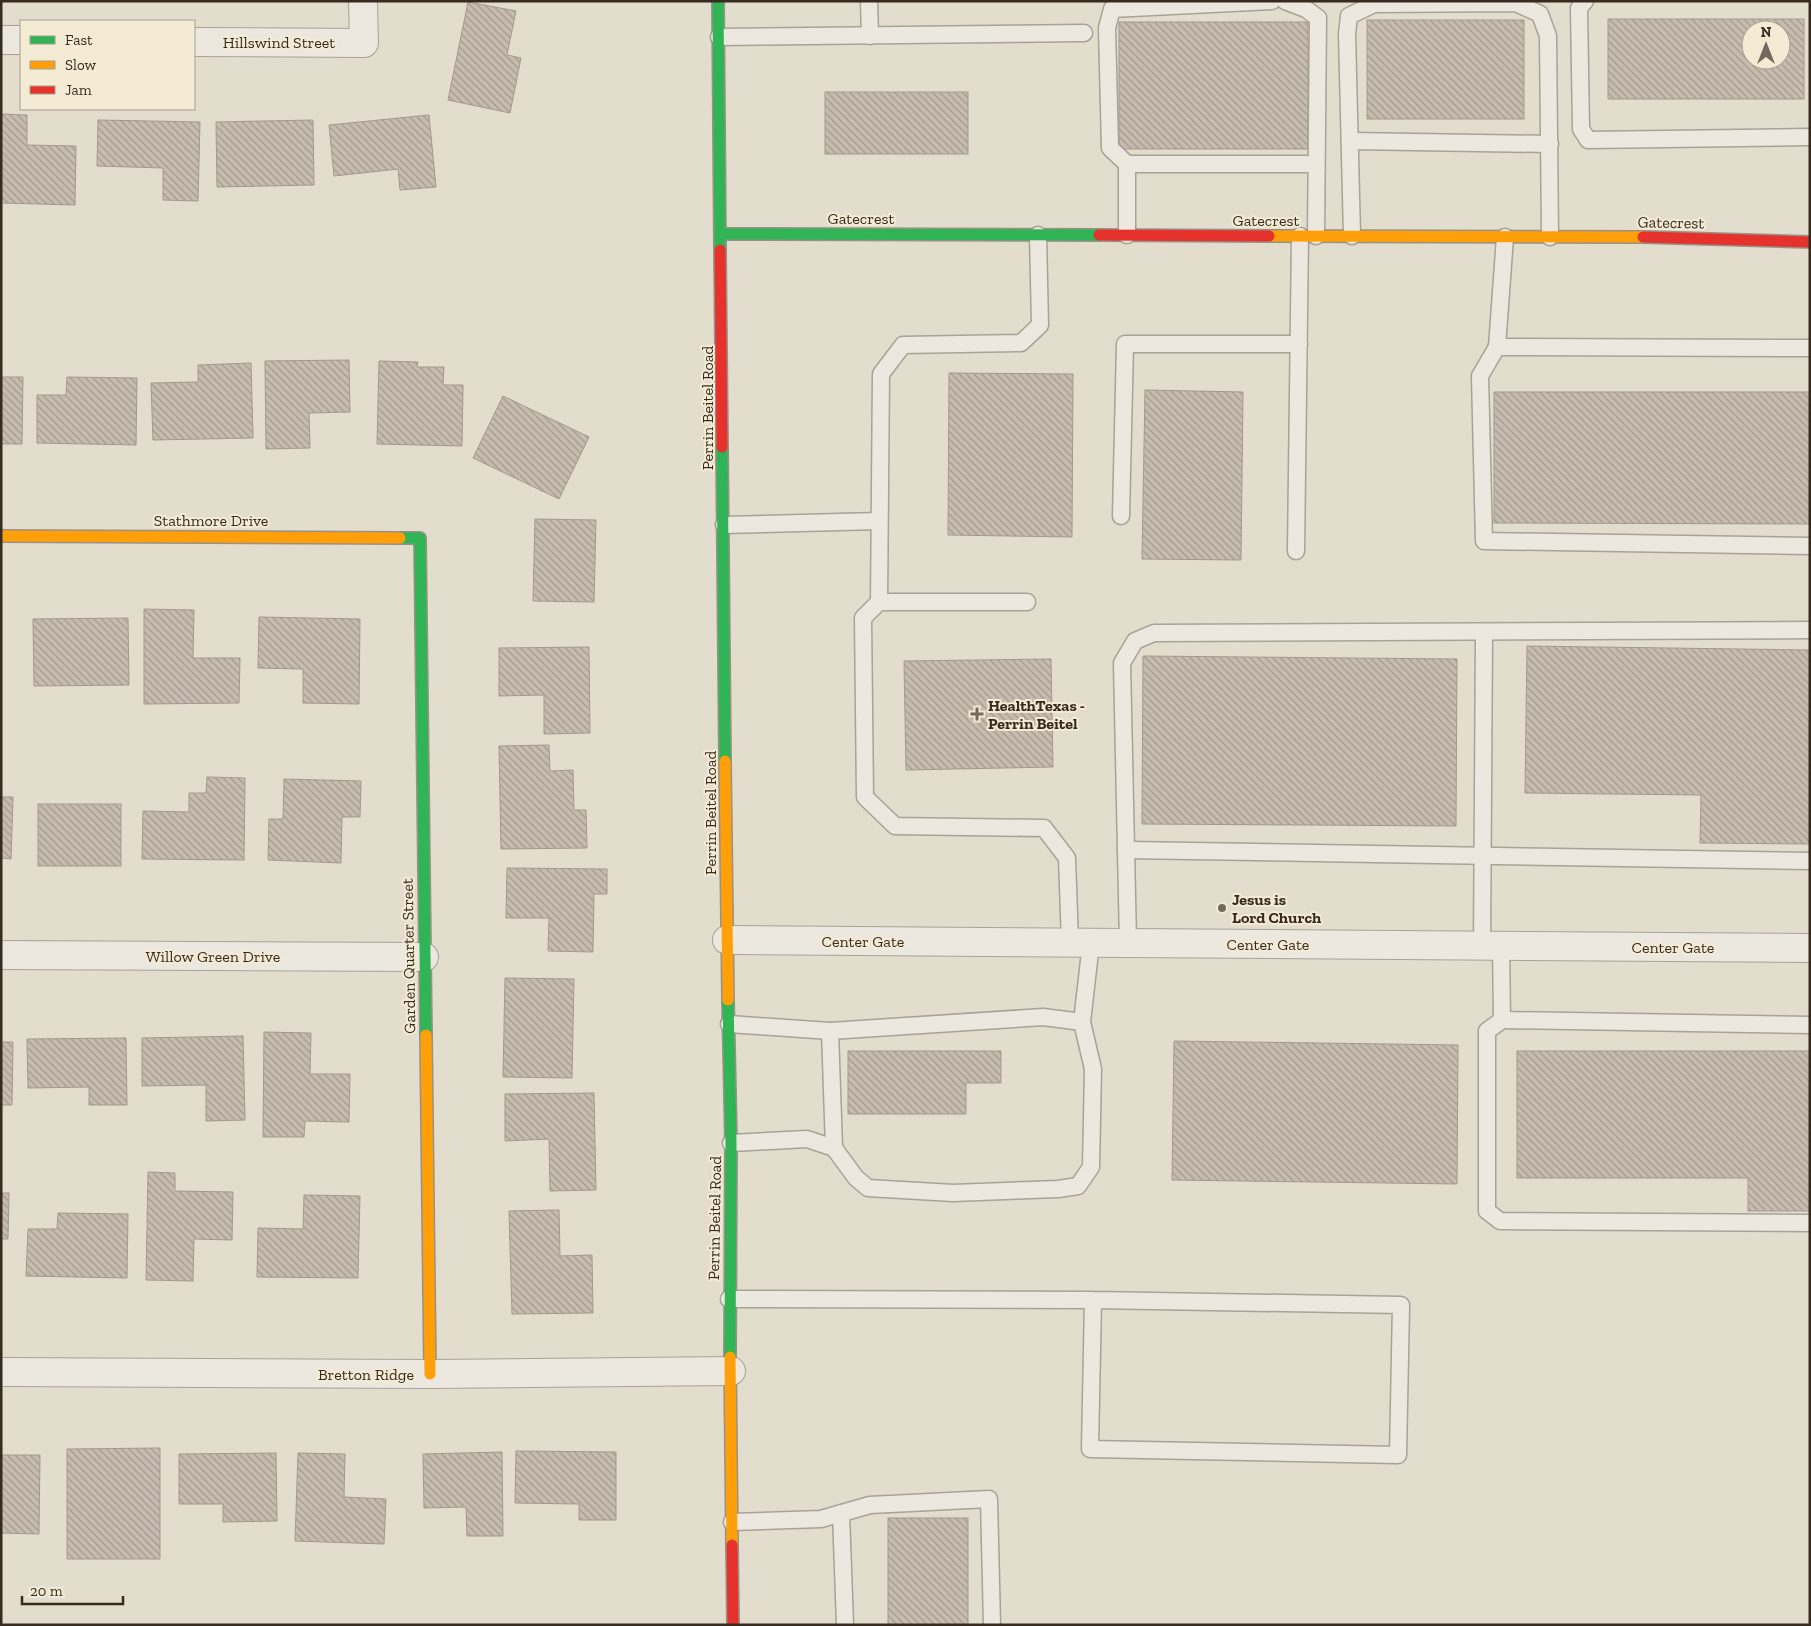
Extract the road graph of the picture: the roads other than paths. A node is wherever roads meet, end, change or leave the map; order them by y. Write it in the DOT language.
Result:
graph roads {
  1 [pos="363,1"];
  2 [pos="718,1"];
  3 [pos="869,1"];
  4 [pos="1272,1"];
  5 [pos="1285,1"];
  6 [pos="1585,1"];
  7 [pos="1084,33"];
  8 [pos="870,36"];
  9 [pos="719,37"];
  10 [pos="1,40"];
  11 [pos="20,40"];
  12 [pos="195,42"];
  13 [pos="1810,137"];
  14 [pos="1350,141"];
  15 [pos="1550,144"];
  16 [pos="1127,164"];
  17 [pos="1316,164"];
  18 [pos="722,234"];
  19 [pos="1038,235"];
  20 [pos="1128,235"];
  21 [pos="1308,236"];
  22 [pos="1352,236"];
  23 [pos="1505,237"];
  24 [pos="1550,237"];
  25 [pos="1810,242"];
  26 [pos="1299,344"];
  27 [pos="1497,346"];
  28 [pos="1810,348"];
  29 [pos="1121,516"];
  30 [pos="879,521"];
  31 [pos="724,525"];
  32 [pos="1,536"];
  33 [pos="420,538"];
  34 [pos="1810,546"];
  35 [pos="1296,551"];
  36 [pos="879,602"];
  37 [pos="1027,602"];
  38 [pos="1810,630"];
  39 [pos="1484,632"];
  40 [pos="1126,850"];
  41 [pos="1483,855"];
  42 [pos="1810,861"];
  43 [pos="727,940"];
  44 [pos="1081,943"];
  45 [pos="1128,943"];
  46 [pos="1491,946"];
  47 [pos="1810,948"];
  48 [pos="1,955"];
  49 [pos="424,957"];
  50 [pos="1502,1020"];
  51 [pos="1082,1022"];
  52 [pos="729,1024"];
  53 [pos="1810,1024"];
  54 [pos="830,1031"];
  55 [pos="731,1143"];
  56 [pos="834,1148"];
  57 [pos="1810,1223"];
  58 [pos="729,1298"];
  59 [pos="1093,1300"];
  60 [pos="731,1370"];
  61 [pos="1,1372"];
  62 [pos="430,1374"];
  63 [pos="841,1513"];
  64 [pos="732,1522"];
  65 [pos="733,1625"];
  66 [pos="845,1625"];
  67 [pos="992,1625"];
  1 -- 12 [label="street, Hillswind Street"];
  2 -- 9 [label="street, Perrin Beitel Road"];
  3 -- 8 [label="lane"];
  4 -- 16 [label="lane"];
  5 -- 17 [label="lane"];
  6 -- 13 [label="lane"];
  7 -- 8 [label="lane"];
  8 -- 9 [label="lane"];
  9 -- 18 [label="street, Perrin Beitel Road"];
  10 -- 11 [label="street"];
  14 -- 15 [label="lane"];
  14 -- 15 [label="lane"];
  14 -- 22 [label="lane"];
  15 -- 24 [label="lane"];
  16 -- 17 [label="lane"];
  16 -- 20 [label="lane"];
  17 -- 21 [label="lane"];
  18 -- 19 [label="street, Gatecrest"];
  18 -- 31 [label="street, Perrin Beitel Road"];
  19 -- 20 [label="street, Gatecrest"];
  19 -- 30 [label="lane"];
  20 -- 21 [label="street, Gatecrest"];
  21 -- 22 [label="street, Gatecrest"];
  21 -- 26 [label="lane"];
  22 -- 23 [label="street, Gatecrest"];
  23 -- 24 [label="street, Gatecrest"];
  23 -- 27 [label="lane"];
  24 -- 25 [label="street, Gatecrest"];
  26 -- 29 [label="lane"];
  26 -- 35 [label="lane"];
  27 -- 28 [label="lane"];
  27 -- 34 [label="lane"];
  30 -- 31 [label="lane"];
  30 -- 36 [label="lane"];
  31 -- 43 [label="street, Perrin Beitel Road"];
  32 -- 33 [label="street, Stathmore Drive"];
  33 -- 49 [label="street, Garden Quarter Street"];
  36 -- 37 [label="lane"];
  36 -- 44 [label="lane"];
  38 -- 39 [label="lane"];
  39 -- 40 [label="lane"];
  39 -- 41 [label="lane"];
  40 -- 41 [label="lane"];
  40 -- 45 [label="lane"];
  41 -- 42 [label="lane"];
  41 -- 46 [label="lane"];
  43 -- 44 [label="street, Center Gate"];
  43 -- 52 [label="street, Perrin Beitel Road"];
  44 -- 45 [label="street, Center Gate"];
  44 -- 51 [label="lane"];
  45 -- 46 [label="street, Center Gate"];
  46 -- 47 [label="street, Center Gate"];
  46 -- 50 [label="lane"];
  48 -- 49 [label="street, Willow Green Drive"];
  49 -- 62 [label="street, Garden Quarter Street"];
  50 -- 53 [label="lane"];
  50 -- 57 [label="lane"];
  51 -- 54 [label="lane"];
  51 -- 56 [label="lane"];
  52 -- 54 [label="lane"];
  52 -- 55 [label="street, Perrin Beitel Road"];
  54 -- 56 [label="lane"];
  55 -- 56 [label="lane"];
  55 -- 58 [label="street, Perrin Beitel Road"];
  58 -- 59 [label="lane"];
  58 -- 60 [label="street, Perrin Beitel Road"];
  59 -- 59 [label="lane"];
  60 -- 62 [label="street, Bretton Ridge"];
  60 -- 64 [label="street, Perrin Beitel Road"];
  61 -- 62 [label="street, Bretton Ridge"];
  63 -- 64 [label="lane"];
  63 -- 66 [label="lane"];
  63 -- 67 [label="lane"];
  64 -- 65 [label="street, Perrin Beitel Road"];
}
